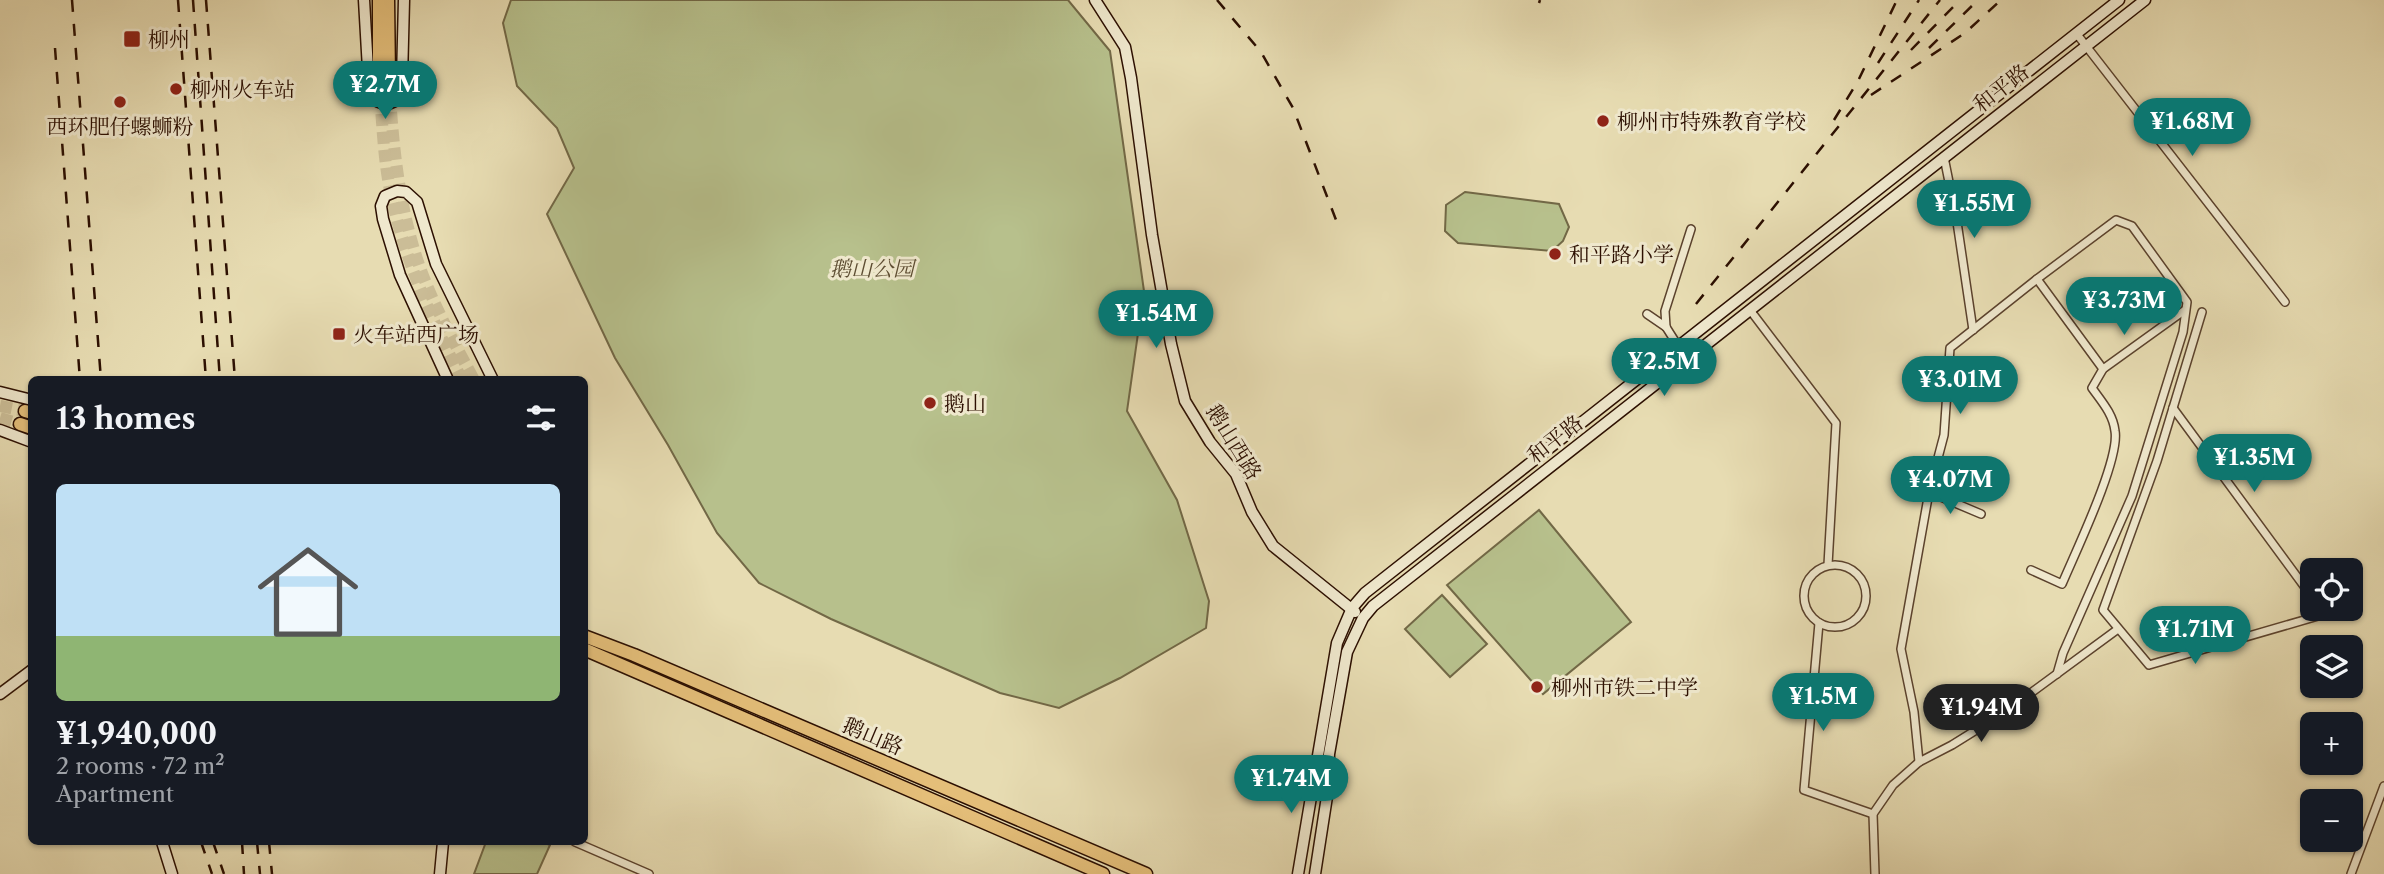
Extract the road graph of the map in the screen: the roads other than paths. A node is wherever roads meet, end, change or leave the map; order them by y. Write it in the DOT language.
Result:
graph roads {
  1 [pos="364,0"];
  2 [pos="379,0"];
  3 [pos="388,0"];
  4 [pos="404,0"];
  5 [pos="1095,0"];
  6 [pos="2119,0"];
  7 [pos="2145,0"];
  8 [pos="2076,33"];
  9 [pos="2087,46"];
  10 [pos="1944,157"];
  11 [pos="1691,229"];
  12 [pos="2037,279"];
  13 [pos="2285,302"];
  14 [pos="1750,310"];
  15 [pos="2185,310"];
  16 [pos="2202,312"];
  17 [pos="1647,314"];
  18 [pos="1666,327"];
  19 [pos="1973,330"];
  20 [pos="1678,345"];
  21 [pos="2104,369"];
  22 [pos="446,376"];
  23 [pos="491,376"];
  24 [pos="0,386"];
  25 [pos="0,392"];
  26 [pos="17,395"];
  27 [pos="28,407"];
  28 [pos="2173,408"];
  29 [pos="0,430"];
  30 [pos="28,440"];
  31 [pos="1929,492"];
  32 [pos="1981,514"];
  33 [pos="1828,565"];
  34 [pos="2031,570"];
  35 [pos="2300,581"];
  36 [pos="1351,609"];
  37 [pos="1363,618"];
  38 [pos="2301,621"];
  39 [pos="1819,623"];
  40 [pos="2118,629"];
  41 [pos="588,638"];
  42 [pos="588,651"];
  43 [pos="28,673"];
  44 [pos="2057,674"];
  45 [pos="0,694"];
  46 [pos="1919,762"];
  47 [pos="2384,786"];
  48 [pos="1874,814"];
  49 [pos="163,845"];
  50 [pos="443,845"];
  51 [pos="582,845"];
  52 [pos="172,874"];
  53 [pos="440,874"];
  54 [pos="649,874"];
  55 [pos="1104,874"];
  56 [pos="1146,874"];
  57 [pos="1297,874"];
  58 [pos="1315,874"];
  59 [pos="1875,874"];
  60 [pos="2351,874"];
  1 -- 4 [label="main road"];
  2 -- 3 [label="main road"];
  5 -- 36 [label="main road, 鹅山西路"];
  6 -- 8 [label="main road, 和平路"];
  7 -- 9 [label="main road, 和平路"];
  8 -- 9 [label="street"];
  8 -- 20 [label="main road, 和平路"];
  9 -- 10 [label="main road, 和平路"];
  9 -- 13 [label="street"];
  10 -- 14 [label="main road, 和平路"];
  10 -- 19 [label="street"];
  11 -- 18 [label="street"];
  12 -- 15 [label="street"];
  12 -- 19 [label="street"];
  12 -- 21 [label="street"];
  14 -- 33 [label="street"];
  14 -- 37 [label="main road, 和平路"];
  15 -- 21 [label="street"];
  15 -- 44 [label="street"];
  16 -- 28 [label="street"];
  17 -- 18 [label="street"];
  18 -- 20 [label="street"];
  19 -- 31 [label="street"];
  20 -- 36 [label="main road, 和平路"];
  21 -- 34 [label="street"];
  22 -- 23 [label="main road"];
  24 -- 26 [label="main road"];
  25 -- 26 [label="main road"];
  26 -- 27 [label="main road"];
  28 -- 35 [label="street"];
  28 -- 40 [label="street"];
  29 -- 30 [label="main road"];
  31 -- 32 [label="street"];
  31 -- 46 [label="street"];
  33 -- 39 [label="street"];
  33 -- 39 [label="street"];
  36 -- 37 [label="main road, 鹅山西路"];
  36 -- 57 [label="main road, 和平路"];
  37 -- 58 [label="main road, 和平路"];
  38 -- 40 [label="street"];
  39 -- 48 [label="street"];
  40 -- 44 [label="street"];
  41 -- 56 [label="main road, 鹅山路"];
  42 -- 55 [label="main road, 鹅山路"];
  43 -- 45 [label="main road"];
  44 -- 46 [label="street"];
  46 -- 48 [label="street"];
  47 -- 60 [label="street"];
  48 -- 59 [label="street"];
  49 -- 52 [label="main road"];
  50 -- 53 [label="main road"];
  51 -- 54 [label="street"];
}
